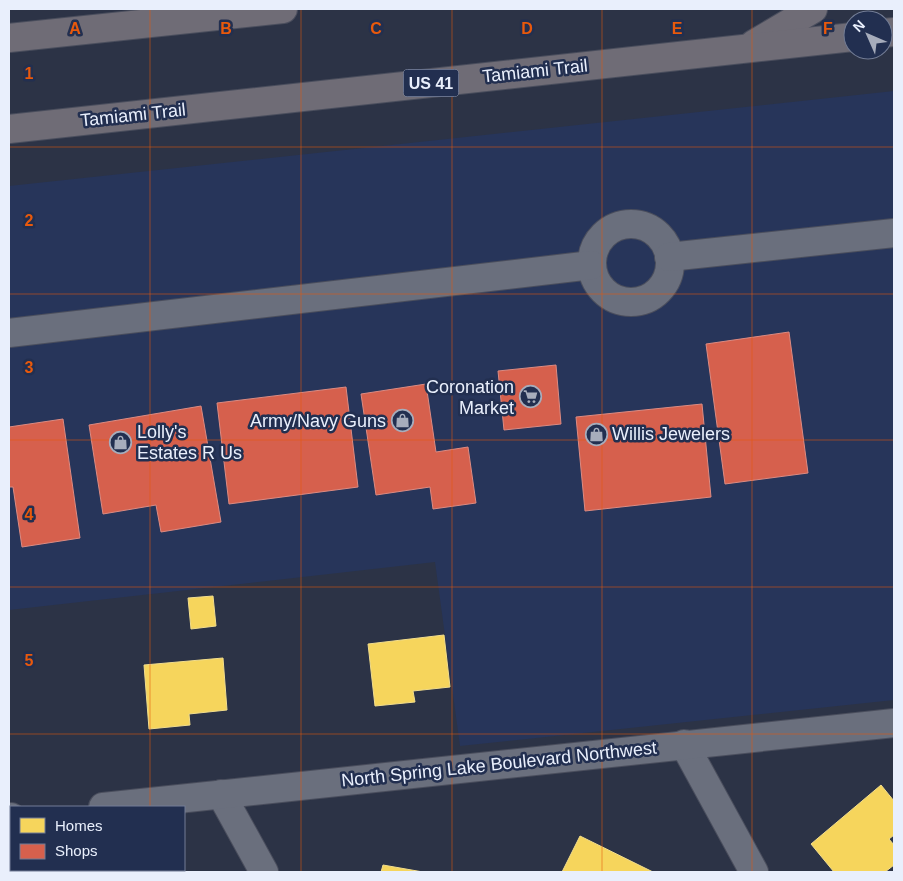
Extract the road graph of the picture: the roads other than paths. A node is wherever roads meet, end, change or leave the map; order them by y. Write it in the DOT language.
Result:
graph roads {
  1 [pos="283,9"];
  2 [pos="813,9"];
  3 [pos="9,38"];
  4 [pos="843,38"];
  5 [pos="746,48"];
  6 [pos="9,129"];
  7 [pos="894,233"];
  8 [pos="669,257"];
  9 [pos="592,265"];
  10 [pos="9,333"];
  11 [pos="894,722"];
  12 [pos="684,744"];
  13 [pos="221,794"];
  14 [pos="112,806"];
  15 [pos="264,872"];
  16 [pos="754,872"];
  1 -- 3 [label="main road"];
  2 -- 5 [label="main road"];
  4 -- 5 [label="main road, Tamiami Trail / US 41"];
  5 -- 6 [label="main road, Tamiami Trail / US 41"];
  7 -- 8 [label="street"];
  8 -- 9 [label="street"];
  8 -- 9 [label="street"];
  9 -- 10 [label="street"];
  11 -- 12 [label="street, North Spring Lake Boulevard Northwest"];
  12 -- 13 [label="street, North Spring Lake Boulevard Northwest"];
  12 -- 16 [label="street"];
  13 -- 14 [label="street, North Spring Lake Boulevard Northwest"];
  13 -- 15 [label="street"];
}
